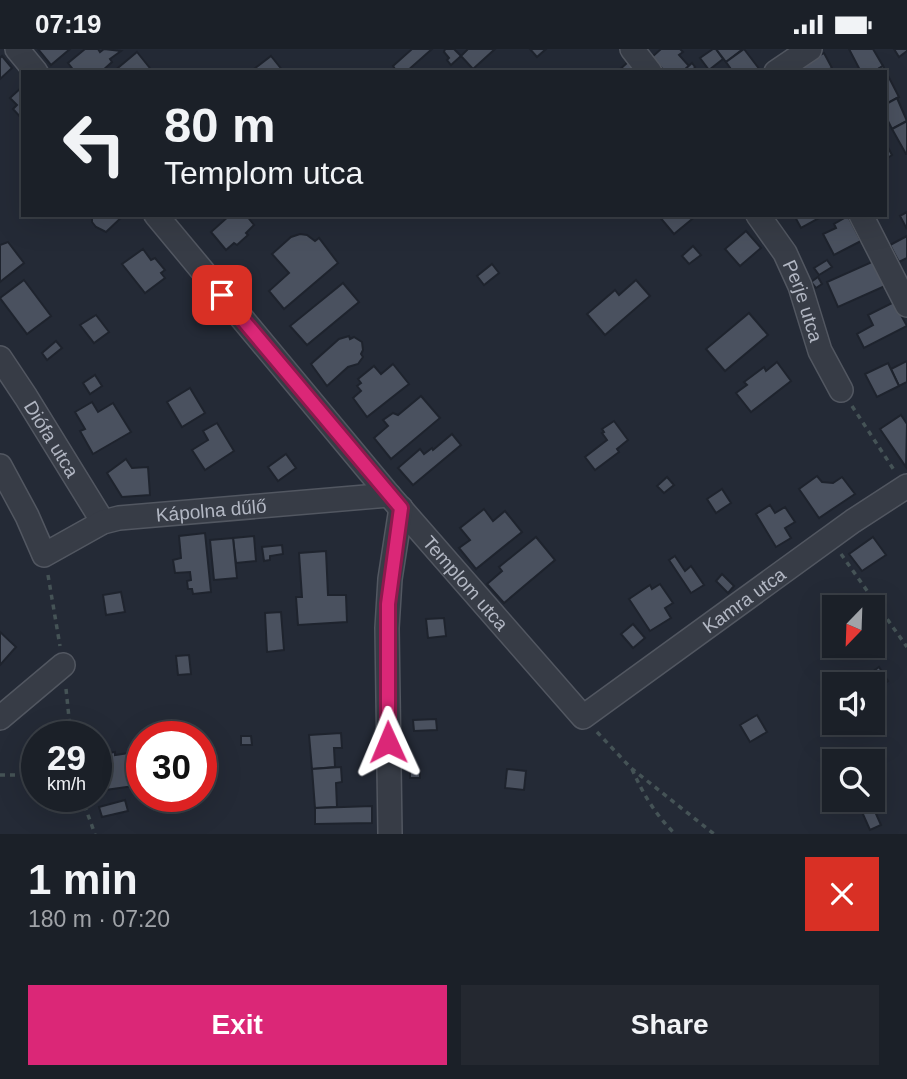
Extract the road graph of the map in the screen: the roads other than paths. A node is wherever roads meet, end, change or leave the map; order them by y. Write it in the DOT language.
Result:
graph roads {
  1 [pos="17,49"];
  2 [pos="810,49"];
  3 [pos="34,70"];
  4 [pos="782,70"];
  5 [pos="158,217"];
  6 [pos="759,217"];
  7 [pos="862,217"];
  8 [pos="907,305"];
  9 [pos="0,358"];
  10 [pos="841,390"];
  11 [pos="0,466"];
  12 [pos="907,486"];
  13 [pos="395,502"];
  14 [pos="103,522"];
  15 [pos="63,665"];
  16 [pos="583,717"];
  17 [pos="0,718"];
  18 [pos="390,834"];
  1 -- 3 [label="street"];
  2 -- 4 [label="street"];
  5 -- 13 [label="street, Templom utca"];
  6 -- 10 [label="street, Perje utca"];
  7 -- 8 [label="street"];
  9 -- 14 [label="street, Diófa utca"];
  11 -- 14 [label="street, Kápolna dűlő"];
  12 -- 16 [label="street, Kamra utca"];
  13 -- 14 [label="street, Kápolna dűlő"];
  13 -- 16 [label="street, Templom utca"];
  13 -- 18 [label="street"];
  15 -- 17 [label="street"];
}
